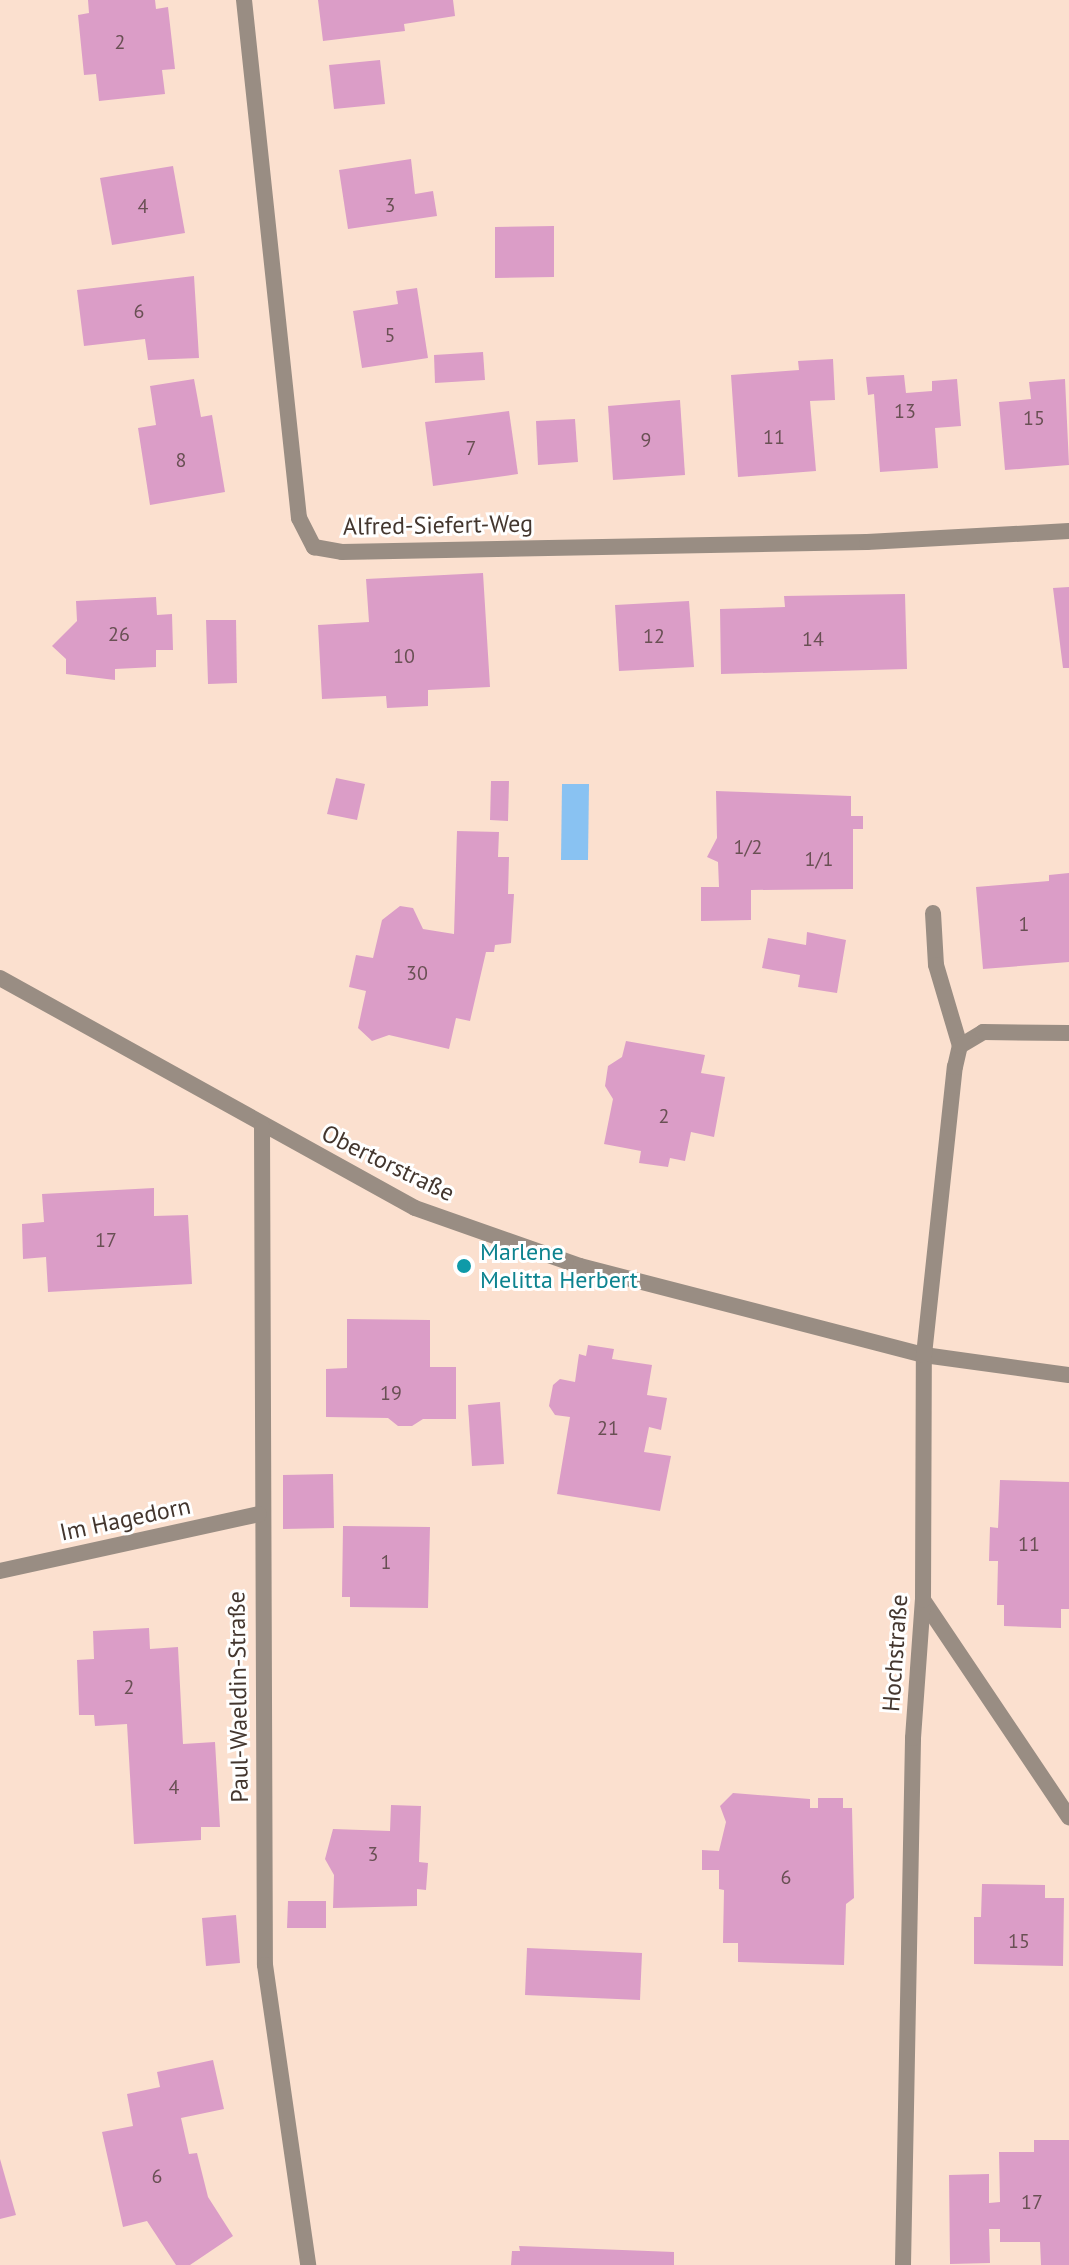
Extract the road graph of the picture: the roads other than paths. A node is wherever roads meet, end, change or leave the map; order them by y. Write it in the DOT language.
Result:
graph roads {
  1 [pos="244,0"];
  2 [pos="1069,531"];
  3 [pos="933,913"];
  4 [pos="0,978"];
  5 [pos="1069,1033"];
  6 [pos="960,1046"];
  7 [pos="262,1126"];
  8 [pos="924,1355"];
  9 [pos="1069,1375"];
  10 [pos="259,1514"];
  11 [pos="0,1571"];
  12 [pos="923,1600"];
  13 [pos="1069,1817"];
  14 [pos="308,2265"];
  15 [pos="903,2265"];
  1 -- 2 [label="street, Alfred-Siefert-Weg"];
  3 -- 6 [label="street, Hochstraße"];
  4 -- 7 [label="street, Obertorstraße"];
  5 -- 6 [label="street"];
  6 -- 8 [label="street, Hochstraße"];
  7 -- 8 [label="street, Obertorstraße"];
  7 -- 10 [label="street, Paul-Waeldin-Straße"];
  8 -- 9 [label="street, Obertorstraße"];
  8 -- 12 [label="street, Hochstraße"];
  10 -- 11 [label="street, Im Hagedorn"];
  10 -- 14 [label="street, Paul-Waeldin-Straße"];
  12 -- 13 [label="street"];
  12 -- 15 [label="street, Hochstraße"];
}
